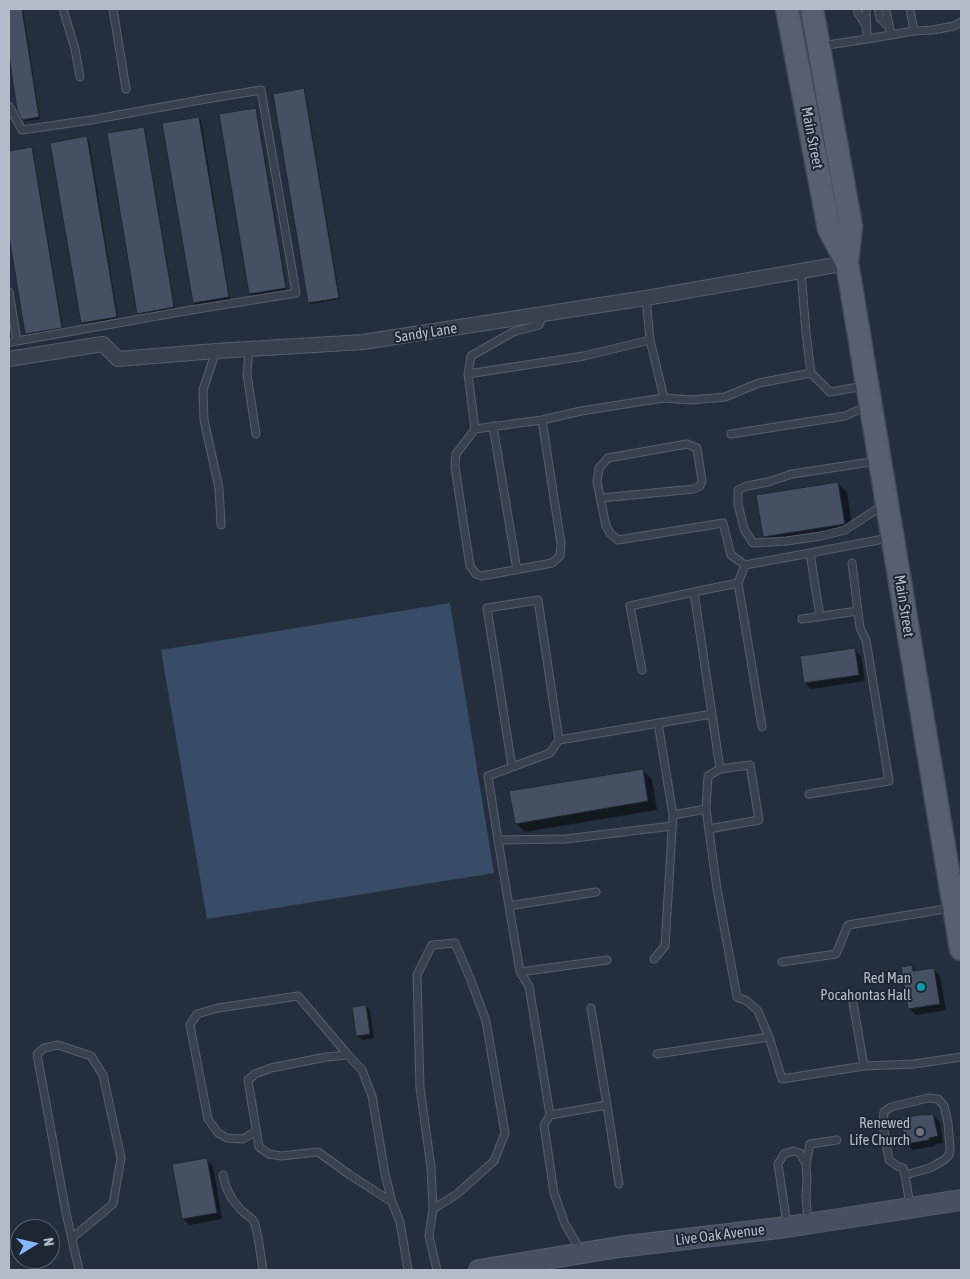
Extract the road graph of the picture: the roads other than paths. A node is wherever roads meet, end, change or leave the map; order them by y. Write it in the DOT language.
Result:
graph roads {
  1 [pos="63,9"];
  2 [pos="113,9"];
  3 [pos="787,9"];
  4 [pos="812,9"];
  5 [pos="857,9"];
  6 [pos="866,9"];
  7 [pos="878,9"];
  8 [pos="886,9"];
  9 [pos="910,9"];
  10 [pos="961,22"];
  11 [pos="866,26"];
  12 [pos="890,31"];
  13 [pos="914,31"];
  14 [pos="867,39"];
  15 [pos="818,46"];
  16 [pos="80,77"];
  17 [pos="126,88"];
  18 [pos="9,106"];
  19 [pos="847,263"];
  20 [pos="801,270"];
  21 [pos="9,292"];
  22 [pos="646,298"];
  23 [pos="543,314"];
  24 [pos="650,340"];
  25 [pos="18,341"];
  26 [pos="9,343"];
  27 [pos="248,349"];
  28 [pos="216,351"];
  29 [pos="9,359"];
  30 [pos="811,373"];
  31 [pos="468,374"];
  32 [pos="869,395"];
  33 [pos="664,398"];
  34 [pos="542,420"];
  35 [pos="493,426"];
  36 [pos="475,429"];
  37 [pos="256,434"];
  38 [pos="731,434"];
  39 [pos="880,461"];
  40 [pos="601,498"];
  41 [pos="887,503"];
  42 [pos="221,525"];
  43 [pos="893,537"];
  44 [pos="810,553"];
  45 [pos="852,564"];
  46 [pos="745,565"];
  47 [pos="517,570"];
  48 [pos="738,583"];
  49 [pos="694,592"];
  50 [pos="858,611"];
  51 [pos="820,617"];
  52 [pos="802,619"];
  53 [pos="642,670"];
  54 [pos="712,714"];
  55 [pos="658,723"];
  56 [pos="762,727"];
  57 [pos="559,740"];
  58 [pos="512,767"];
  59 [pos="720,769"];
  60 [pos="809,794"];
  61 [pos="706,810"];
  62 [pos="673,815"];
  63 [pos="672,826"];
  64 [pos="709,829"];
  65 [pos="498,840"];
  66 [pos="596,892"];
  67 [pos="509,906"];
  68 [pos="954,908"];
  69 [pos="961,950"];
  70 [pos="654,959"];
  71 [pos="607,960"];
  72 [pos="782,962"];
  73 [pos="520,972"];
  74 [pos="853,1003"];
  75 [pos="590,1008"];
  76 [pos="768,1037"];
  77 [pos="657,1054"];
  78 [pos="348,1055"];
  79 [pos="961,1057"];
  80 [pos="864,1066"];
  81 [pos="606,1105"];
  82 [pos="550,1115"];
  83 [pos="256,1131"];
  84 [pos="837,1140"];
  85 [pos="806,1164"];
  86 [pos="223,1175"];
  87 [pos="905,1175"];
  88 [pos="619,1184"];
  89 [pos="961,1200"];
  90 [pos="392,1202"];
  91 [pos="910,1208"];
  92 [pos="433,1210"];
  93 [pos="808,1224"];
  94 [pos="787,1227"];
  95 [pos="72,1238"];
  96 [pos="582,1253"];
  97 [pos="79,1270"];
  98 [pos="263,1270"];
  99 [pos="408,1270"];
  100 [pos="437,1270"];
  101 [pos="479,1270"];
  1 -- 16 [label="lane"];
  2 -- 17 [label="lane"];
  3 -- 19 [label="main road, Main Street"];
  4 -- 15 [label="main road, Main Street"];
  5 -- 11 [label="lane"];
  6 -- 11 [label="lane"];
  7 -- 12 [label="lane"];
  8 -- 12 [label="lane"];
  9 -- 13 [label="lane"];
  10 -- 13 [label="lane"];
  11 -- 14 [label="lane"];
  12 -- 13 [label="lane"];
  12 -- 14 [label="lane"];
  14 -- 15 [label="lane"];
  15 -- 19 [label="main road, Main Street"];
  18 -- 25 [label="lane"];
  19 -- 20 [label="street, Sandy Lane"];
  19 -- 32 [label="main road, Main Street"];
  20 -- 22 [label="street, Sandy Lane"];
  20 -- 30 [label="lane"];
  21 -- 25 [label="lane"];
  22 -- 23 [label="street, Sandy Lane"];
  22 -- 24 [label="lane"];
  23 -- 27 [label="street, Sandy Lane"];
  23 -- 31 [label="lane"];
  24 -- 31 [label="lane"];
  24 -- 33 [label="lane"];
  25 -- 26 [label="lane"];
  27 -- 28 [label="street, Sandy Lane"];
  27 -- 37 [label="lane"];
  28 -- 29 [label="street, Sandy Lane"];
  28 -- 42 [label="lane"];
  30 -- 32 [label="lane"];
  30 -- 33 [label="lane"];
  31 -- 36 [label="lane"];
  32 -- 38 [label="lane"];
  32 -- 39 [label="main road, Main Street"];
  33 -- 34 [label="lane"];
  34 -- 35 [label="lane"];
  34 -- 47 [label="lane"];
  35 -- 36 [label="lane"];
  35 -- 47 [label="lane"];
  36 -- 47 [label="lane"];
  39 -- 41 [label="main road, Main Street"];
  39 -- 41 [label="lane"];
  40 -- 40 [label="lane"];
  40 -- 46 [label="lane"];
  41 -- 43 [label="main road, Main Street"];
  43 -- 44 [label="lane"];
  43 -- 68 [label="main road, Main Street"];
  44 -- 46 [label="lane"];
  44 -- 51 [label="lane"];
  45 -- 50 [label="lane"];
  46 -- 48 [label="lane"];
  48 -- 49 [label="lane"];
  48 -- 56 [label="lane"];
  49 -- 53 [label="lane"];
  49 -- 54 [label="lane"];
  50 -- 51 [label="lane"];
  50 -- 60 [label="lane"];
  51 -- 52 [label="lane"];
  54 -- 55 [label="lane"];
  54 -- 59 [label="lane"];
  55 -- 57 [label="lane"];
  55 -- 62 [label="lane"];
  57 -- 58 [label="lane"];
  57 -- 58 [label="lane"];
  58 -- 65 [label="lane"];
  59 -- 61 [label="lane"];
  59 -- 64 [label="lane"];
  61 -- 62 [label="lane"];
  61 -- 64 [label="lane"];
  62 -- 63 [label="lane"];
  63 -- 65 [label="lane"];
  63 -- 70 [label="lane"];
  64 -- 76 [label="lane"];
  65 -- 67 [label="lane"];
  66 -- 67 [label="lane"];
  67 -- 73 [label="lane"];
  68 -- 69 [label="main road, Main Street"];
  68 -- 72 [label="lane"];
  71 -- 73 [label="lane"];
  73 -- 82 [label="lane"];
  74 -- 80 [label="lane"];
  75 -- 81 [label="lane"];
  76 -- 77 [label="lane"];
  76 -- 80 [label="lane"];
  78 -- 83 [label="lane"];
  78 -- 83 [label="lane"];
  78 -- 90 [label="lane"];
  79 -- 80 [label="lane"];
  81 -- 82 [label="lane"];
  81 -- 88 [label="lane"];
  82 -- 96 [label="lane"];
  83 -- 90 [label="lane"];
  84 -- 85 [label="lane"];
  85 -- 93 [label="lane"];
  85 -- 94 [label="lane"];
  86 -- 98 [label="lane"];
  87 -- 87 [label="lane"];
  87 -- 91 [label="lane"];
  89 -- 91 [label="street, Live Oak Avenue"];
  90 -- 99 [label="lane"];
  91 -- 93 [label="street, Live Oak Avenue"];
  92 -- 92 [label="lane"];
  92 -- 100 [label="lane"];
  93 -- 94 [label="street, Live Oak Avenue"];
  94 -- 96 [label="street, Live Oak Avenue"];
  95 -- 95 [label="lane"];
  95 -- 97 [label="lane"];
  96 -- 101 [label="street, Live Oak Avenue"];
}
